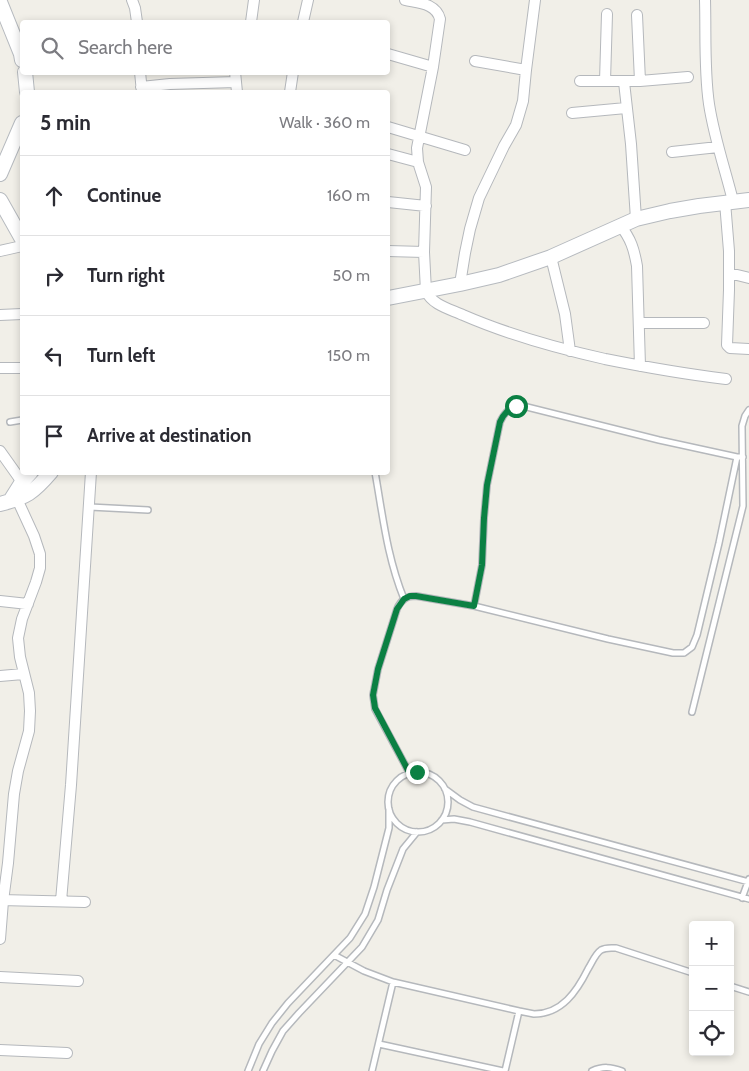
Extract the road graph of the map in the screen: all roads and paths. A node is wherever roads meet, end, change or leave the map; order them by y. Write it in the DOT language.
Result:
graph roads {
  1 [pos="132,0"];
  2 [pos="254,0"];
  3 [pos="308,0"];
  4 [pos="404,0"];
  5 [pos="535,0"];
  6 [pos="705,0"];
  7 [pos="0,2"];
  8 [pos="607,14"];
  9 [pos="637,15"];
  10 [pos="137,20"];
  11 [pos="251,20"];
  12 [pos="303,20"];
  13 [pos="20,52"];
  14 [pos="390,55"];
  15 [pos="475,61"];
  16 [pos="433,67"];
  17 [pos="526,70"];
  18 [pos="24,75"];
  19 [pos="140,75"];
  20 [pos="293,75"];
  21 [pos="236,77"];
  22 [pos="688,77"];
  23 [pos="580,81"];
  24 [pos="605,81"];
  25 [pos="640,81"];
  26 [pos="624,82"];
  27 [pos="26,90"];
  28 [pos="142,90"];
  29 [pos="237,90"];
  30 [pos="290,90"];
  31 [pos="626,108"];
  32 [pos="572,113"];
  33 [pos="390,128"];
  34 [pos="20,132"];
  35 [pos="420,136"];
  36 [pos="718,147"];
  37 [pos="464,150"];
  38 [pos="672,152"];
  39 [pos="390,155"];
  40 [pos="418,162"];
  41 [pos="0,174"];
  42 [pos="0,200"];
  43 [pos="749,200"];
  44 [pos="390,202"];
  45 [pos="729,202"];
  46 [pos="426,206"];
  47 [pos="5,218"];
  48 [pos="636,219"];
  49 [pos="620,225"];
  50 [pos="20,237"];
  51 [pos="20,246"];
  52 [pos="0,251"];
  53 [pos="390,251"];
  54 [pos="424,252"];
  55 [pos="551,257"];
  56 [pos="729,273"];
  57 [pos="749,278"];
  58 [pos="460,284"];
  59 [pos="426,290"];
  60 [pos="390,298"];
  61 [pos="0,314"];
  62 [pos="20,314"];
  63 [pos="640,323"];
  64 [pos="704,323"];
  65 [pos="749,348"];
  66 [pos="570,351"];
  67 [pos="640,366"];
  68 [pos="0,368"];
  69 [pos="20,368"];
  70 [pos="726,379"];
  71 [pos="749,410"];
  72 [pos="20,420"];
  73 [pos="10,422"];
  74 [pos="0,450"];
  75 [pos="740,457"];
  76 [pos="20,471"];
  77 [pos="48,475"];
  78 [pos="92,475"];
  79 [pos="376,475"];
  80 [pos="26,477"];
  81 [pos="9,501"];
  82 [pos="90,507"];
  83 [pos="148,510"];
  84 [pos="404,599"];
  85 [pos="0,601"];
  86 [pos="28,604"];
  87 [pos="474,606"];
  88 [pos="23,674"];
  89 [pos="0,676"];
  90 [pos="692,712"];
  91 [pos="410,774"];
  92 [pos="445,789"];
  93 [pos="389,809"];
  94 [pos="442,820"];
  95 [pos="0,831"];
  96 [pos="12,831"];
  97 [pos="417,832"];
  98 [pos="749,881"];
  99 [pos="742,898"];
  100 [pos="749,900"];
  101 [pos="1,901"];
  102 [pos="61,901"];
  103 [pos="85,902"];
  104 [pos="0,939"];
  105 [pos="334,955"];
  106 [pos="346,962"];
  107 [pos="689,973"];
  108 [pos="0,977"];
  109 [pos="78,981"];
  110 [pos="393,982"];
  111 [pos="734,987"];
  112 [pos="749,992"];
  113 [pos="519,1011"];
  114 [pos="379,1044"];
  115 [pos="0,1050"];
  116 [pos="68,1053"];
  117 [pos="248,1071"];
  118 [pos="263,1071"];
  119 [pos="372,1071"];
  120 [pos="504,1071"];
  121 [pos="592,1071"];
  122 [pos="622,1071"];
  1 -- 10 [label="street"];
  2 -- 11 [label="street"];
  3 -- 12 [label="street"];
  4 -- 16 [label="street"];
  5 -- 17 [label="street"];
  6 -- 36 [label="street"];
  7 -- 13 [label="street"];
  8 -- 24 [label="street"];
  9 -- 25 [label="street"];
  14 -- 16 [label="street"];
  15 -- 17 [label="street"];
  16 -- 35 [label="street"];
  17 -- 58 [label="street"];
  18 -- 27 [label="street"];
  19 -- 28 [label="street"];
  20 -- 30 [label="street"];
  21 -- 28 [label="street"];
  21 -- 29 [label="street"];
  22 -- 25 [label="street"];
  23 -- 24 [label="street"];
  24 -- 26 [label="street"];
  25 -- 26 [label="street"];
  26 -- 31 [label="street"];
  31 -- 32 [label="street"];
  31 -- 48 [label="street"];
  33 -- 35 [label="street"];
  34 -- 41 [label="street"];
  35 -- 37 [label="street"];
  35 -- 40 [label="street"];
  36 -- 38 [label="street"];
  36 -- 45 [label="street"];
  39 -- 40 [label="street"];
  40 -- 46 [label="street"];
  42 -- 47 [label="street"];
  43 -- 45 [label="street"];
  44 -- 46 [label="street"];
  45 -- 48 [label="street"];
  45 -- 56 [label="street"];
  46 -- 54 [label="street"];
  47 -- 50 [label="street"];
  48 -- 49 [label="street"];
  49 -- 55 [label="street"];
  49 -- 63 [label="street"];
  51 -- 52 [label="street"];
  53 -- 54 [label="street"];
  54 -- 59 [label="street"];
  55 -- 58 [label="street"];
  55 -- 66 [label="street"];
  56 -- 57 [label="street"];
  56 -- 65 [label="street"];
  58 -- 59 [label="street"];
  59 -- 60 [label="street"];
  59 -- 66 [label="street"];
  61 -- 62 [label="street"];
  63 -- 64 [label="street"];
  63 -- 67 [label="street"];
  66 -- 67 [label="street"];
  67 -- 70 [label="street"];
  68 -- 69 [label="street"];
  71 -- 75 [label="lane"];
  72 -- 73 [label="lane"];
  74 -- 76 [label="street"];
  75 -- 87 [label="lane"];
  75 -- 87 [label="lane"];
  75 -- 90 [label="lane"];
  77 -- 81 [label="street"];
  78 -- 82 [label="street"];
  79 -- 84 [label="lane"];
  80 -- 81 [label="street"];
  81 -- 86 [label="street"];
  82 -- 83 [label="lane"];
  82 -- 102 [label="street"];
  84 -- 87 [label="lane"];
  84 -- 91 [label="lane"];
  85 -- 86 [label="street"];
  86 -- 88 [label="street"];
  88 -- 89 [label="street"];
  88 -- 96 [label="street"];
  91 -- 92 [label="lane"];
  91 -- 93 [label="lane"];
  92 -- 94 [label="lane"];
  92 -- 98 [label="lane"];
  93 -- 97 [label="lane"];
  93 -- 105 [label="lane"];
  94 -- 97 [label="lane"];
  94 -- 99 [label="lane"];
  95 -- 96 [label="street"];
  96 -- 101 [label="street"];
  97 -- 106 [label="lane"];
  98 -- 99 [label="lane"];
  99 -- 100 [label="lane"];
  101 -- 102 [label="street"];
  101 -- 104 [label="street"];
  102 -- 103 [label="street"];
  105 -- 106 [label="lane"];
  105 -- 117 [label="lane"];
  106 -- 110 [label="lane"];
  106 -- 118 [label="lane"];
  107 -- 113 [label="lane"];
  108 -- 109 [label="street"];
  110 -- 113 [label="lane"];
  110 -- 114 [label="lane"];
  111 -- 112 [label="lane"];
  113 -- 120 [label="lane"];
  114 -- 119 [label="lane"];
  114 -- 120 [label="lane"];
  115 -- 116 [label="street"];
  121 -- 122 [label="lane"];
}
